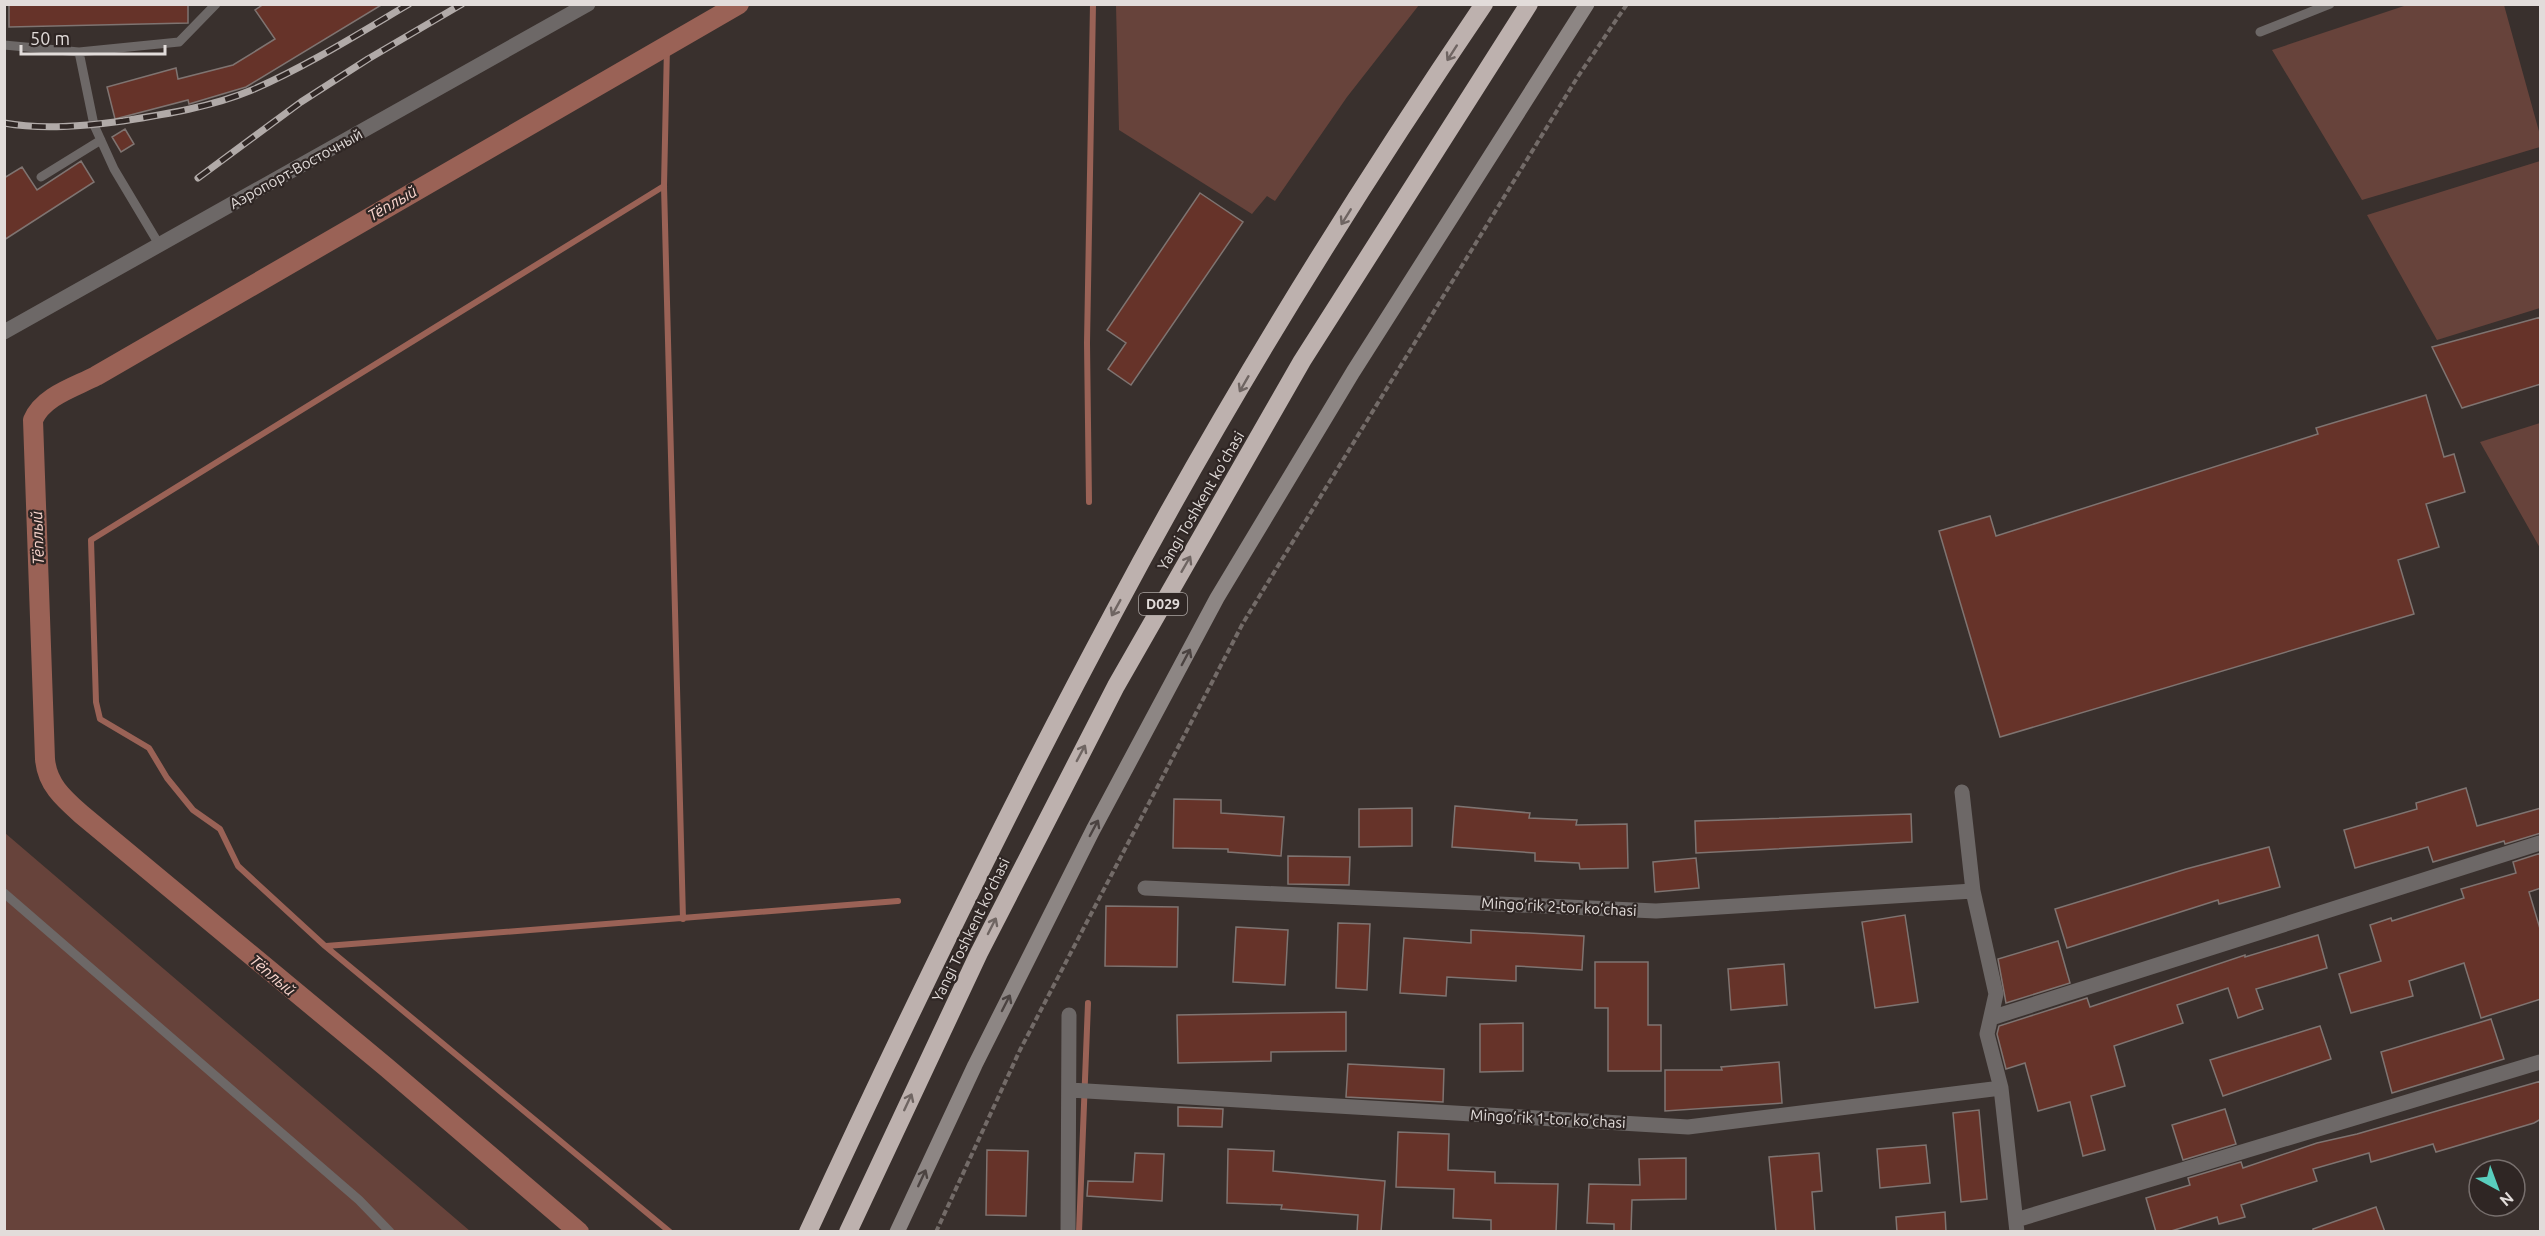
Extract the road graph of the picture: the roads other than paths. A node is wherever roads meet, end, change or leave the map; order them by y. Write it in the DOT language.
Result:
graph roads {
  1 [pos="216,4"];
  2 [pos="588,4"];
  3 [pos="1484,4"];
  4 [pos="1529,4"];
  5 [pos="1587,4"];
  6 [pos="2330,4"];
  7 [pos="2260,32"];
  8 [pos="4,45"];
  9 [pos="78,52"];
  10 [pos="101,140"];
  11 [pos="41,177"];
  12 [pos="160,246"];
  13 [pos="4,332"];
  14 [pos="1962,792"];
  15 [pos="2541,843"];
  16 [pos="1145,888"];
  17 [pos="1973,891"];
  18 [pos="4,893"];
  19 [pos="1069,1016"];
  20 [pos="1991,1018"];
  21 [pos="2541,1062"];
  22 [pos="2001,1088"];
  23 [pos="1070,1090"];
  24 [pos="2016,1226"];
  25 [pos="390,1232"];
  26 [pos="808,1232"];
  27 [pos="848,1232"];
  28 [pos="897,1232"];
  29 [pos="1068,1232"];
  1 -- 9 [label="lane"];
  2 -- 12 [label="street, Аэропорт-Восточный"];
  3 -- 26 [label="highway, Yangi Toshkent ko‘chasi / D029, one-way"];
  27 -- 4 [label="highway, Yangi Toshkent ko‘chasi / D029, one-way"];
  28 -- 5 [label="main road, one-way"];
  6 -- 7 [label="lane"];
  8 -- 9 [label="lane"];
  9 -- 10 [label="lane"];
  10 -- 11 [label="lane"];
  10 -- 12 [label="lane"];
  12 -- 13 [label="street, Аэропорт-Восточный"];
  14 -- 17 [label="street"];
  15 -- 20 [label="street"];
  16 -- 17 [label="street, Mingo‘rik 2-tor ko‘chasi"];
  17 -- 20 [label="street"];
  18 -- 25 [label="lane"];
  19 -- 23 [label="street"];
  20 -- 22 [label="street"];
  21 -- 24 [label="street"];
  22 -- 23 [label="street, Mingo‘rik 1-tor ko‘chasi"];
  22 -- 24 [label="street"];
  23 -- 29 [label="street"];
}
